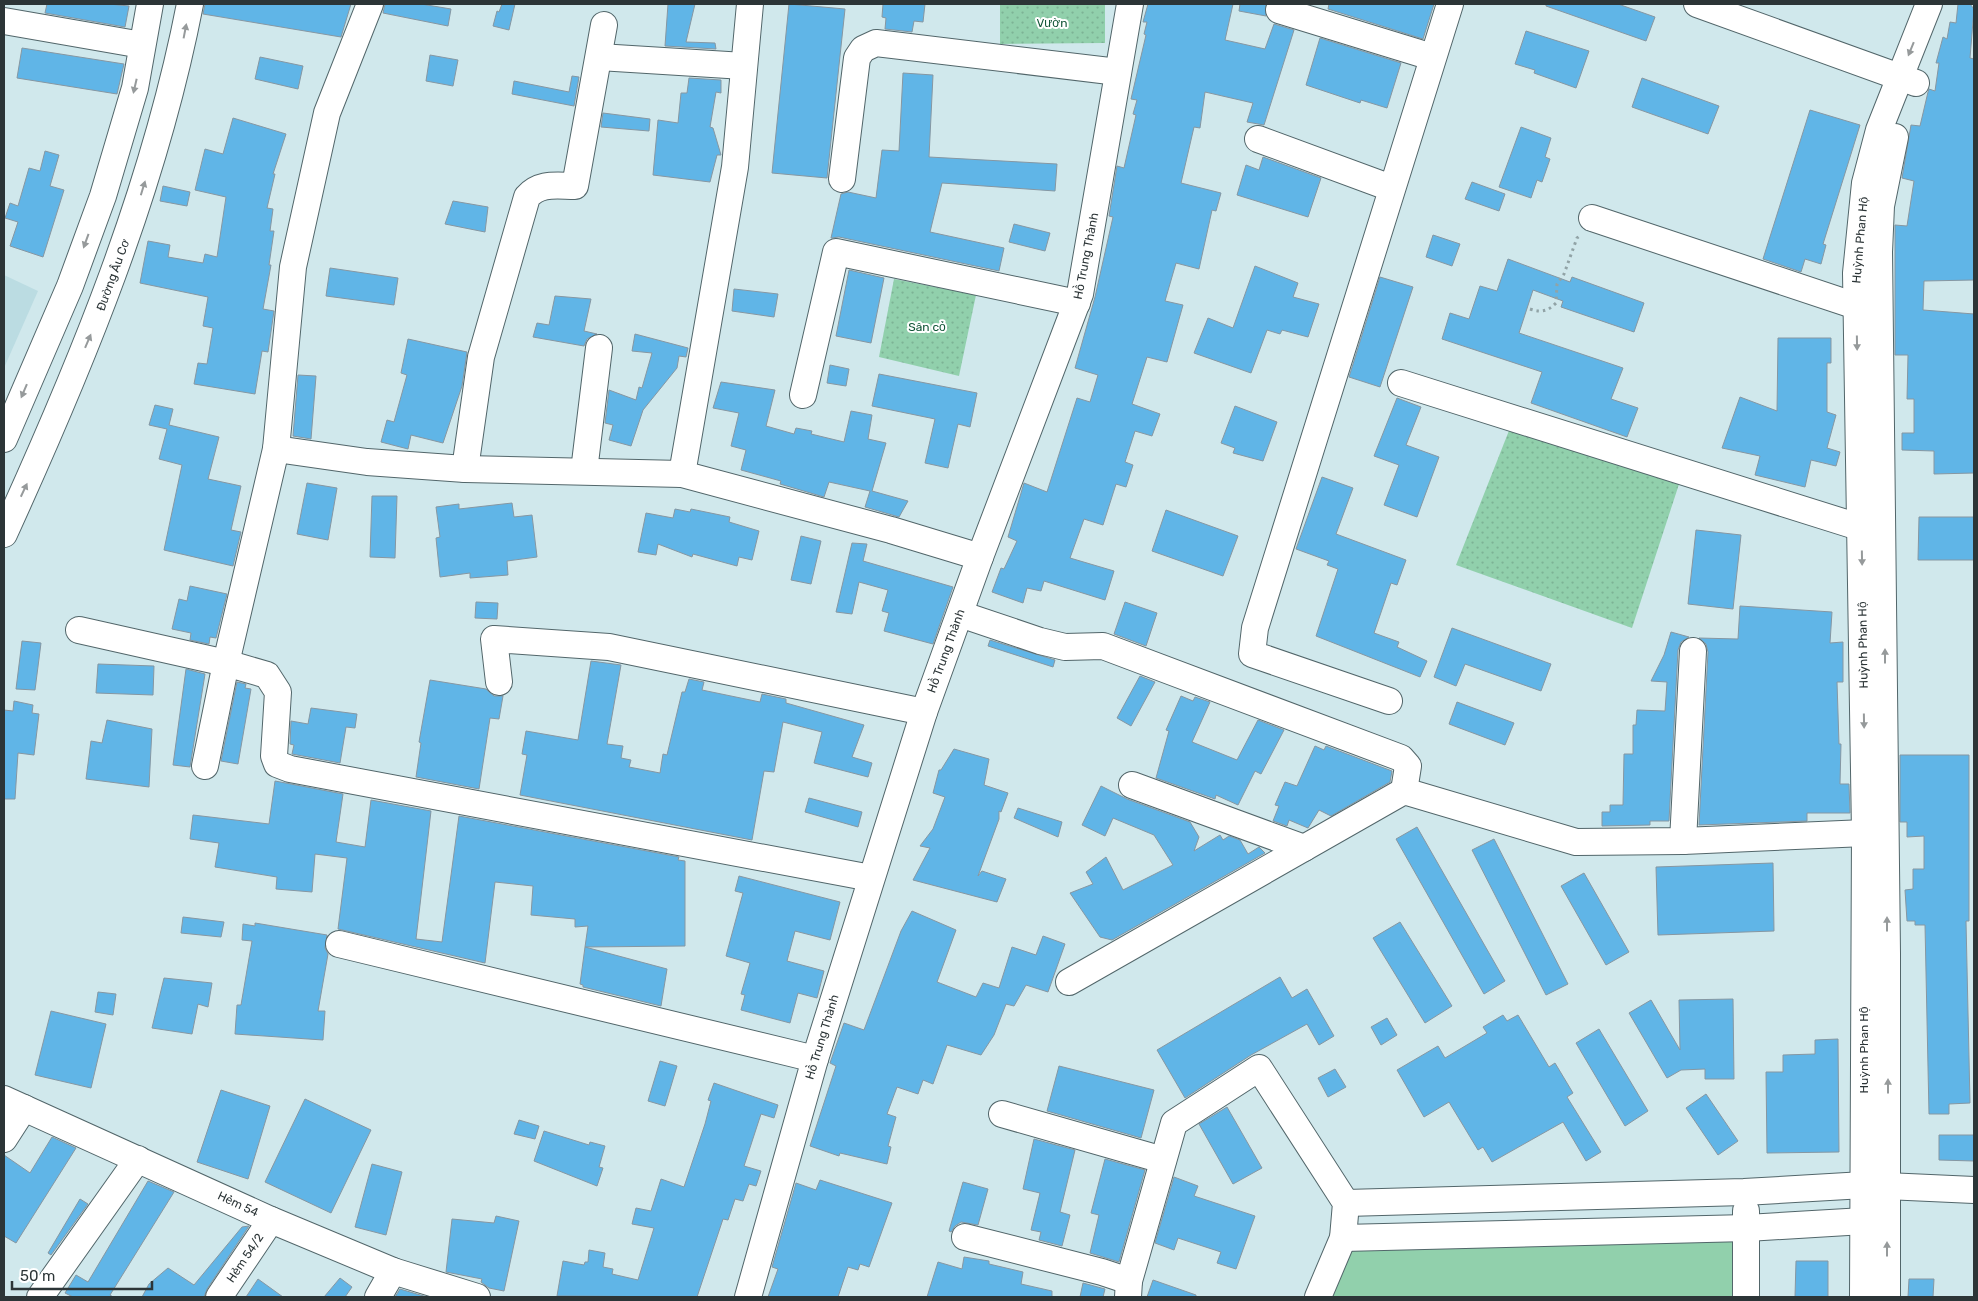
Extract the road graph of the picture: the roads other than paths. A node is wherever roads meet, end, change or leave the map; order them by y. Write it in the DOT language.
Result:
graph roads {
  1 [pos="150,4"];
  2 [pos="190,4"];
  3 [pos="370,4"];
  4 [pos="750,4"];
  5 [pos="1130,4"];
  6 [pos="1450,4"];
  7 [pos="1696,4"];
  8 [pos="1929,4"];
  9 [pos="1947,4"];
  10 [pos="1279,10"];
  11 [pos="4,21"];
  12 [pos="604,25"];
  13 [pos="142,45"];
  14 [pos="599,57"];
  15 [pos="1432,58"];
  16 [pos="744,66"];
  17 [pos="1118,72"];
  18 [pos="1908,80"];
  19 [pos="1258,139"];
  20 [pos="842,179"];
  21 [pos="1392,188"];
  22 [pos="1592,218"];
  23 [pos="1077,303"];
  24 [pos="1856,306"];
  25 [pos="599,348"];
  26 [pos="1401,383"];
  27 [pos="803,394"];
  28 [pos="4,439"];
  29 [pos="276,449"];
  30 [pos="464,469"];
  31 [pos="584,471"];
  32 [pos="682,474"];
  33 [pos="6,524"];
  34 [pos="1872,528"];
  35 [pos="980,557"];
  36 [pos="960,614"];
  37 [pos="79,630"];
  38 [pos="1693,651"];
  39 [pos="226,663"];
  40 [pos="499,682"];
  41 [pos="1390,701"];
  42 [pos="924,712"];
  43 [pos="205,766"];
  44 [pos="1132,785"];
  45 [pos="1404,791"];
  46 [pos="1865,833"];
  47 [pos="1683,840"];
  48 [pos="1304,848"];
  49 [pos="871,878"];
  50 [pos="339,944"];
  51 [pos="1069,982"];
  52 [pos="815,1060"];
  53 [pos="14,1103"];
  54 [pos="1002,1114"];
  55 [pos="4,1139"];
  56 [pos="138,1159"];
  57 [pos="1163,1160"];
  58 [pos="1876,1186"];
  59 [pos="1974,1190"];
  60 [pos="1744,1192"];
  61 [pos="1573,1197"];
  62 [pos="1346,1203"];
  63 [pos="272,1220"];
  64 [pos="1864,1221"];
  65 [pos="1747,1228"];
  66 [pos="1571,1232"];
  67 [pos="965,1237"];
  68 [pos="1343,1238"];
  69 [pos="393,1271"];
  70 [pos="1128,1289"];
  71 [pos="40,1297"];
  72 [pos="219,1297"];
  73 [pos="378,1297"];
  74 [pos="477,1297"];
  75 [pos="748,1297"];
  76 [pos="1318,1297"];
  77 [pos="1746,1297"];
  78 [pos="1863,1297"];
  79 [pos="1887,1297"];
  1 -- 13 [label="street"];
  33 -- 2 [label="street, Đường Âu Cơ, one-way"];
  3 -- 29 [label="street"];
  4 -- 16 [label="street"];
  5 -- 17 [label="street, Hồ Trung Thành"];
  6 -- 15 [label="street"];
  7 -- 18 [label="street"];
  8 -- 18 [label="street, Huỳnh Phan Hộ, one-way"];
  9 -- 18 [label="street, Huỳnh Phan Hộ"];
  10 -- 15 [label="street"];
  11 -- 13 [label="street"];
  12 -- 14 [label="street"];
  13 -- 28 [label="street, one-way"];
  14 -- 16 [label="street"];
  14 -- 30 [label="street"];
  15 -- 21 [label="street"];
  16 -- 32 [label="street"];
  17 -- 20 [label="street"];
  17 -- 23 [label="street, Hồ Trung Thành"];
  18 -- 24 [label="street, Huỳnh Phan Hộ"];
  18 -- 34 [label="street, Huỳnh Phan Hộ"];
  19 -- 21 [label="street"];
  21 -- 41 [label="street"];
  22 -- 24 [label="street"];
  23 -- 27 [label="street"];
  23 -- 35 [label="street, Hồ Trung Thành"];
  24 -- 34 [label="street, Huỳnh Phan Hộ, one-way"];
  25 -- 31 [label="street"];
  26 -- 34 [label="street"];
  29 -- 30 [label="street"];
  29 -- 39 [label="street"];
  30 -- 31 [label="street"];
  31 -- 32 [label="street"];
  32 -- 35 [label="street"];
  34 -- 46 [label="street, Huỳnh Phan Hộ, one-way"];
  58 -- 34 [label="street, Huỳnh Phan Hộ, one-way"];
  35 -- 36 [label="street, Hồ Trung Thành"];
  36 -- 42 [label="street, Hồ Trung Thành"];
  36 -- 45 [label="street"];
  37 -- 39 [label="street"];
  38 -- 47 [label="street"];
  39 -- 43 [label="street"];
  39 -- 49 [label="street"];
  40 -- 42 [label="street"];
  42 -- 49 [label="street, Hồ Trung Thành"];
  44 -- 48 [label="street"];
  45 -- 47 [label="street"];
  45 -- 48 [label="street"];
  46 -- 47 [label="street"];
  46 -- 58 [label="street, Huỳnh Phan Hộ"];
  48 -- 51 [label="street"];
  49 -- 52 [label="street, Hồ Trung Thành"];
  50 -- 52 [label="street"];
  52 -- 75 [label="street, Hồ Trung Thành"];
  53 -- 55 [label="street"];
  53 -- 56 [label="street, Hẻm 54"];
  54 -- 57 [label="street"];
  56 -- 63 [label="street, Hẻm 54"];
  56 -- 71 [label="street"];
  57 -- 62 [label="street"];
  57 -- 70 [label="street"];
  58 -- 59 [label="street"];
  58 -- 60 [label="street"];
  58 -- 64 [label="street, Huỳnh Phan Hộ"];
  79 -- 58 [label="street, Huỳnh Phan Hộ, one-way"];
  60 -- 61 [label="street"];
  60 -- 65 [label="street"];
  61 -- 62 [label="street"];
  61 -- 66 [label="street"];
  62 -- 68 [label="street"];
  63 -- 69 [label="street, Hẻm 54"];
  63 -- 72 [label="street, Hẻm 54/2"];
  64 -- 65 [label="street"];
  64 -- 78 [label="street, Huỳnh Phan Hộ"];
  65 -- 66 [label="street"];
  65 -- 77 [label="street"];
  66 -- 68 [label="street"];
  67 -- 70 [label="street"];
  68 -- 76 [label="street"];
  69 -- 73 [label="street"];
  69 -- 74 [label="street, Hẻm 54"];
}
